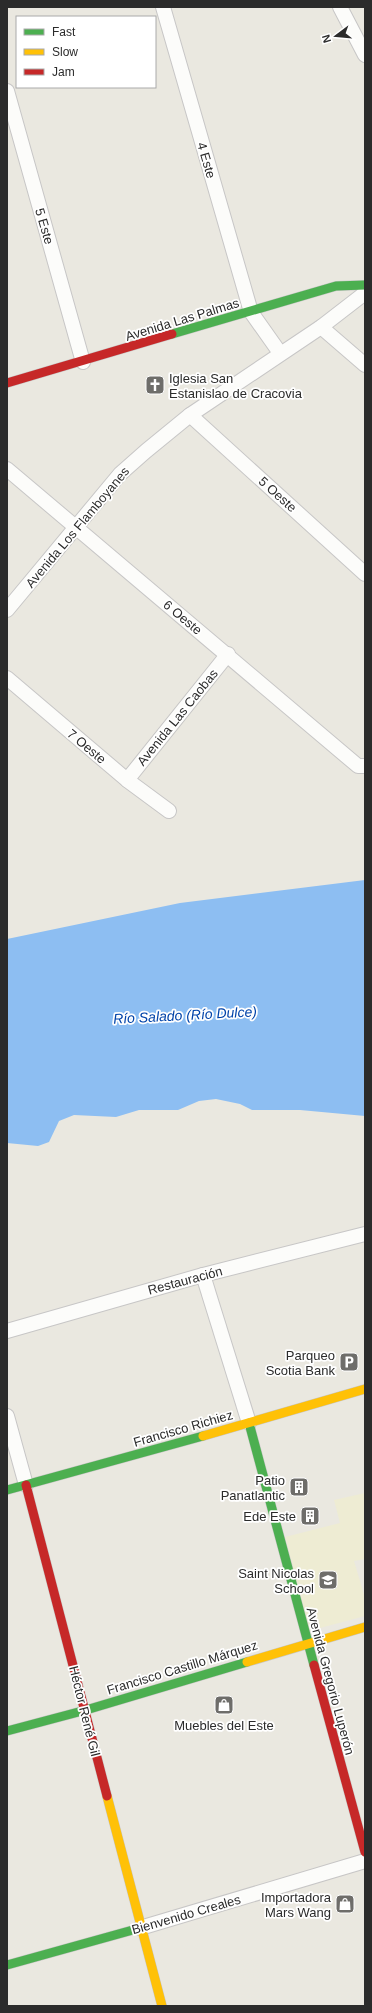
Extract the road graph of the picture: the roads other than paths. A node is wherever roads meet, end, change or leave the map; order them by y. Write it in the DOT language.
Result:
graph roads {
  1 [pos="163,7"];
  2 [pos="340,7"];
  3 [pos="365,55"];
  4 [pos="7,91"];
  5 [pos="365,285"];
  6 [pos="365,293"];
  7 [pos="251,312"];
  8 [pos="320,327"];
  9 [pos="280,353"];
  10 [pos="83,362"];
  11 [pos="365,365"];
  12 [pos="7,383"];
  13 [pos="190,414"];
  14 [pos="7,469"];
  15 [pos="76,526"];
  16 [pos="365,574"];
  17 [pos="7,610"];
  18 [pos="228,654"];
  19 [pos="7,678"];
  20 [pos="361,766"];
  21 [pos="127,780"];
  22 [pos="169,812"];
  23 [pos="365,1234"];
  24 [pos="203,1275"];
  25 [pos="7,1331"];
  26 [pos="365,1389"];
  27 [pos="7,1416"];
  28 [pos="248,1423"];
  29 [pos="26,1485"];
  30 [pos="7,1490"];
  31 [pos="365,1627"];
  32 [pos="307,1644"];
  33 [pos="86,1710"];
  34 [pos="7,1731"];
  35 [pos="365,1852"];
  36 [pos="365,1861"];
  37 [pos="140,1928"];
  38 [pos="7,1965"];
  39 [pos="162,2006"];
  1 -- 7 [label="street, 4 Este"];
  2 -- 3 [label="street"];
  4 -- 10 [label="street, 5 Este"];
  5 -- 7 [label="main road, Avenida Las Palmas"];
  6 -- 8 [label="street, Avenida Los Flamboyanes"];
  7 -- 9 [label="street, 4 Este"];
  7 -- 10 [label="main road, Avenida Las Palmas"];
  8 -- 9 [label="street, Avenida Los Flamboyanes"];
  8 -- 11 [label="street"];
  9 -- 13 [label="street, Avenida Los Flamboyanes"];
  10 -- 12 [label="main road, Avenida Las Palmas"];
  13 -- 15 [label="street, Avenida Los Flamboyanes"];
  13 -- 16 [label="street, 5 Oeste"];
  14 -- 15 [label="street, 6 Oeste"];
  15 -- 17 [label="street, Avenida Los Flamboyanes"];
  15 -- 18 [label="street, 6 Oeste"];
  18 -- 20 [label="street, 6 Oeste"];
  18 -- 21 [label="street, Avenida Las Caobas"];
  19 -- 21 [label="street, 7 Oeste"];
  21 -- 22 [label="street, 7 Oeste"];
  23 -- 24 [label="street, Restauración"];
  24 -- 25 [label="street, Restauración"];
  24 -- 28 [label="street"];
  26 -- 28 [label="main road, Francisco Richiez"];
  27 -- 29 [label="street, Héctor René Gil"];
  28 -- 29 [label="main road, Francisco Richiez"];
  28 -- 32 [label="main road, Avenida Gregorio Luperón"];
  29 -- 30 [label="main road, Francisco Richiez"];
  29 -- 33 [label="main road, Héctor René Gil"];
  31 -- 32 [label="main road, Francisco Castillo Márquez"];
  32 -- 33 [label="main road, Francisco Castillo Márquez"];
  32 -- 35 [label="main road, Avenida Gregorio Luperón"];
  33 -- 34 [label="main road, Francisco Castillo Márquez"];
  33 -- 37 [label="main road, Héctor René Gil"];
  36 -- 37 [label="street, Bienvenido Creales"];
  37 -- 38 [label="main road, Bienvenido Creales"];
  37 -- 39 [label="main road, Héctor René Gil"];
}
